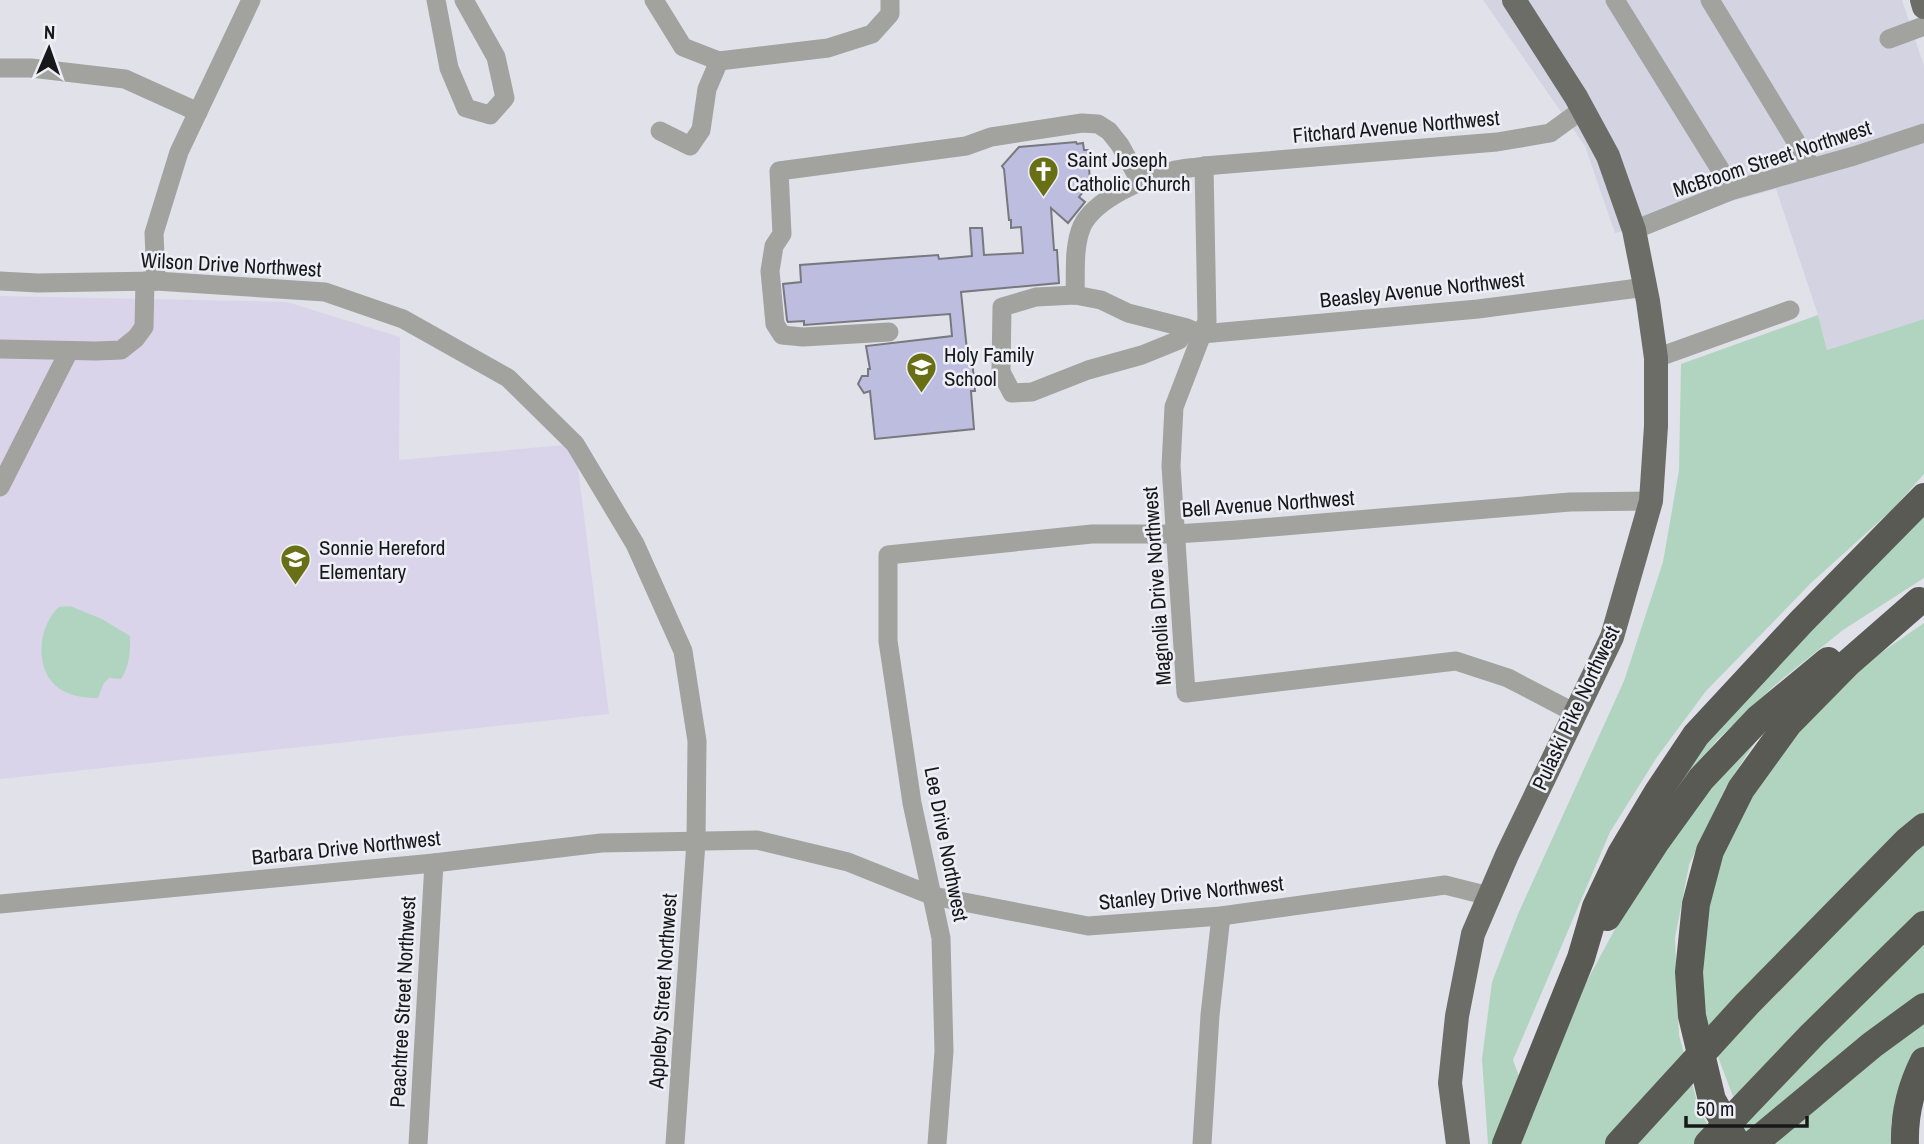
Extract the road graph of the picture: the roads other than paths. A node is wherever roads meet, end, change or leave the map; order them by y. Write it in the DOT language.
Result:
graph roads {
  1 [pos="251,0"];
  2 [pos="436,0"];
  3 [pos="464,0"];
  4 [pos="654,0"];
  5 [pos="890,0"];
  6 [pos="1514,0"];
  7 [pos="1615,0"];
  8 [pos="1710,0"];
  9 [pos="1922,0"];
  10 [pos="1924,7"];
  11 [pos="1924,26"];
  12 [pos="1889,39"];
  13 [pos="719,61"];
  14 [pos="0,68"];
  15 [pos="1583,109"];
  16 [pos="198,112"];
  17 [pos="660,131"];
  18 [pos="1924,133"];
  19 [pos="1204,166"];
  20 [pos="1812,168"];
  21 [pos="1140,181"];
  22 [pos="1733,190"];
  23 [pos="1634,230"];
  24 [pos="0,281"];
  25 [pos="151,281"];
  26 [pos="1646,287"];
  27 [pos="1075,295"];
  28 [pos="1790,310"];
  29 [pos="1195,331"];
  30 [pos="890,332"];
  31 [pos="0,349"];
  32 [pos="69,351"];
  33 [pos="1656,358"];
  34 [pos="0,487"];
  35 [pos="1924,497"];
  36 [pos="1651,501"];
  37 [pos="1176,534"];
  38 [pos="888,555"];
  39 [pos="1922,599"];
  40 [pos="1575,713"];
  41 [pos="1924,827"];
  42 [pos="696,842"];
  43 [pos="434,863"];
  44 [pos="933,896"];
  45 [pos="1489,896"];
  46 [pos="0,904"];
  47 [pos="1222,916"];
  48 [pos="1924,925"];
  49 [pos="1581,958"];
  50 [pos="1924,1007"];
  51 [pos="1920,1069"];
  52 [pos="418,1144"];
  53 [pos="675,1144"];
  54 [pos="937,1144"];
  55 [pos="1202,1144"];
  56 [pos="1458,1144"];
  57 [pos="1506,1144"];
  58 [pos="1619,1144"];
  59 [pos="1708,1144"];
  60 [pos="1737,1144"];
  61 [pos="1753,1144"];
  62 [pos="1905,1144"];
  1 -- 16 [label="street"];
  2 -- 3 [label="street"];
  4 -- 13 [label="street"];
  5 -- 13 [label="street"];
  6 -- 15 [label="main road, Pulaski Pike Northwest"];
  7 -- 22 [label="street"];
  8 -- 20 [label="street"];
  9 -- 10 [label="main road"];
  11 -- 12 [label="street"];
  13 -- 17 [label="street"];
  14 -- 16 [label="street"];
  15 -- 19 [label="street, Fitchard Avenue Northwest"];
  15 -- 23 [label="main road, Pulaski Pike Northwest"];
  16 -- 25 [label="street"];
  18 -- 20 [label="street, McBroom Street Northwest"];
  19 -- 21 [label="street, Fitchard Avenue Northwest"];
  19 -- 29 [label="street, Magnolia Drive Northwest"];
  20 -- 22 [label="street, McBroom Street Northwest"];
  21 -- 27 [label="street, Fitchard Avenue Northwest"];
  21 -- 30 [label="street"];
  22 -- 23 [label="street, McBroom Street Northwest"];
  23 -- 26 [label="main road, Pulaski Pike Northwest"];
  24 -- 25 [label="street, Wilson Drive Northwest"];
  25 -- 32 [label="street"];
  25 -- 42 [label="street, Wilson Drive Northwest"];
  26 -- 29 [label="street, Beasley Avenue Northwest"];
  26 -- 33 [label="main road, Pulaski Pike Northwest"];
  27 -- 29 [label="street"];
  27 -- 29 [label="street"];
  28 -- 33 [label="street"];
  29 -- 37 [label="street, Magnolia Drive Northwest"];
  31 -- 32 [label="street"];
  32 -- 34 [label="street"];
  33 -- 36 [label="main road, Pulaski Pike Northwest"];
  35 -- 49 [label="highway"];
  36 -- 37 [label="street, Bell Avenue Northwest"];
  36 -- 40 [label="main road, Pulaski Pike Northwest"];
  37 -- 38 [label="street, Bell Avenue Northwest"];
  37 -- 40 [label="street, Magnolia Drive Northwest"];
  38 -- 44 [label="street, Lee Drive Northwest"];
  39 -- 49 [label="highway"];
  39 -- 60 [label="highway"];
  40 -- 45 [label="main road, Pulaski Pike Northwest"];
  41 -- 58 [label="highway, bridge"];
  42 -- 43 [label="street, Barbara Drive Northwest"];
  42 -- 44 [label="street, Stanley Drive Northwest"];
  42 -- 53 [label="street, Appleby Street Northwest"];
  43 -- 46 [label="street, Barbara Drive Northwest"];
  43 -- 52 [label="street, Peachtree Street Northwest"];
  44 -- 47 [label="street, Stanley Drive Northwest"];
  44 -- 54 [label="street, Lee Drive Northwest"];
  45 -- 47 [label="street, Stanley Drive Northwest"];
  45 -- 56 [label="main road, Pulaski Pike Northwest"];
  47 -- 55 [label="street"];
  48 -- 59 [label="highway, bridge"];
  49 -- 57 [label="highway"];
  50 -- 61 [label="highway"];
  51 -- 62 [label="highway"];
}
